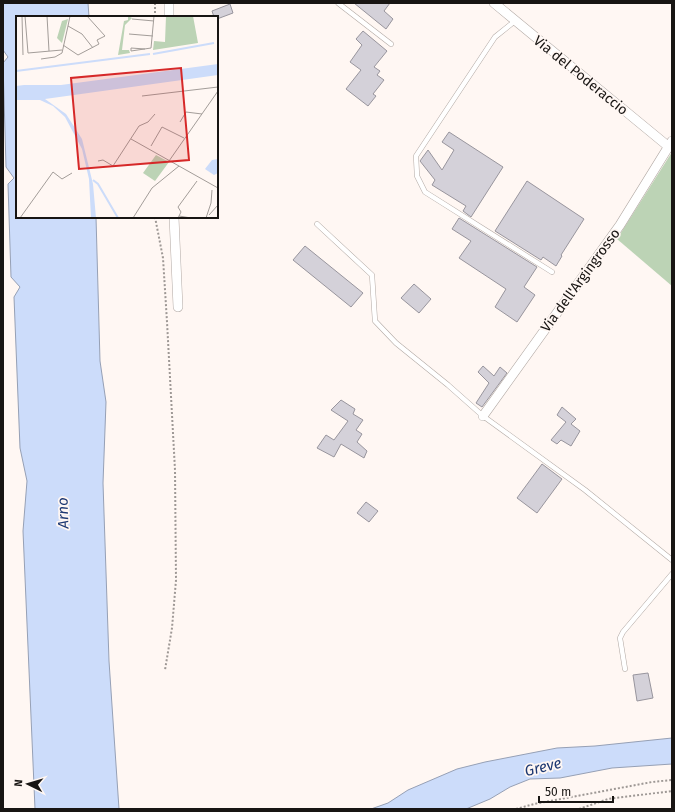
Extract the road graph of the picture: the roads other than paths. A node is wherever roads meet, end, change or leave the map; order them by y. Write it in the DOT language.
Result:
graph roads {
  1 [pos="169,3"];
  2 [pos="338,3"];
  3 [pos="494,3"];
  4 [pos="169,16"];
  5 [pos="515,21"];
  6 [pos="390,44"];
  7 [pos="670,144"];
  8 [pos="174,218"];
  9 [pos="317,224"];
  10 [pos="552,272"];
  11 [pos="178,307"];
  12 [pos="483,416"];
  13 [pos="672,560"];
  14 [pos="672,574"];
  15 [pos="625,669"];
  1 -- 4 [label="street"];
  2 -- 6 [label="lane"];
  3 -- 5 [label="street, Via del Poderaccio"];
  5 -- 7 [label="street, Via del Poderaccio"];
  5 -- 10 [label="lane"];
  7 -- 12 [label="street, Via dell'Argingrosso"];
  8 -- 11 [label="street"];
  9 -- 12 [label="lane"];
  12 -- 13 [label="lane"];
  14 -- 15 [label="lane"];
}
